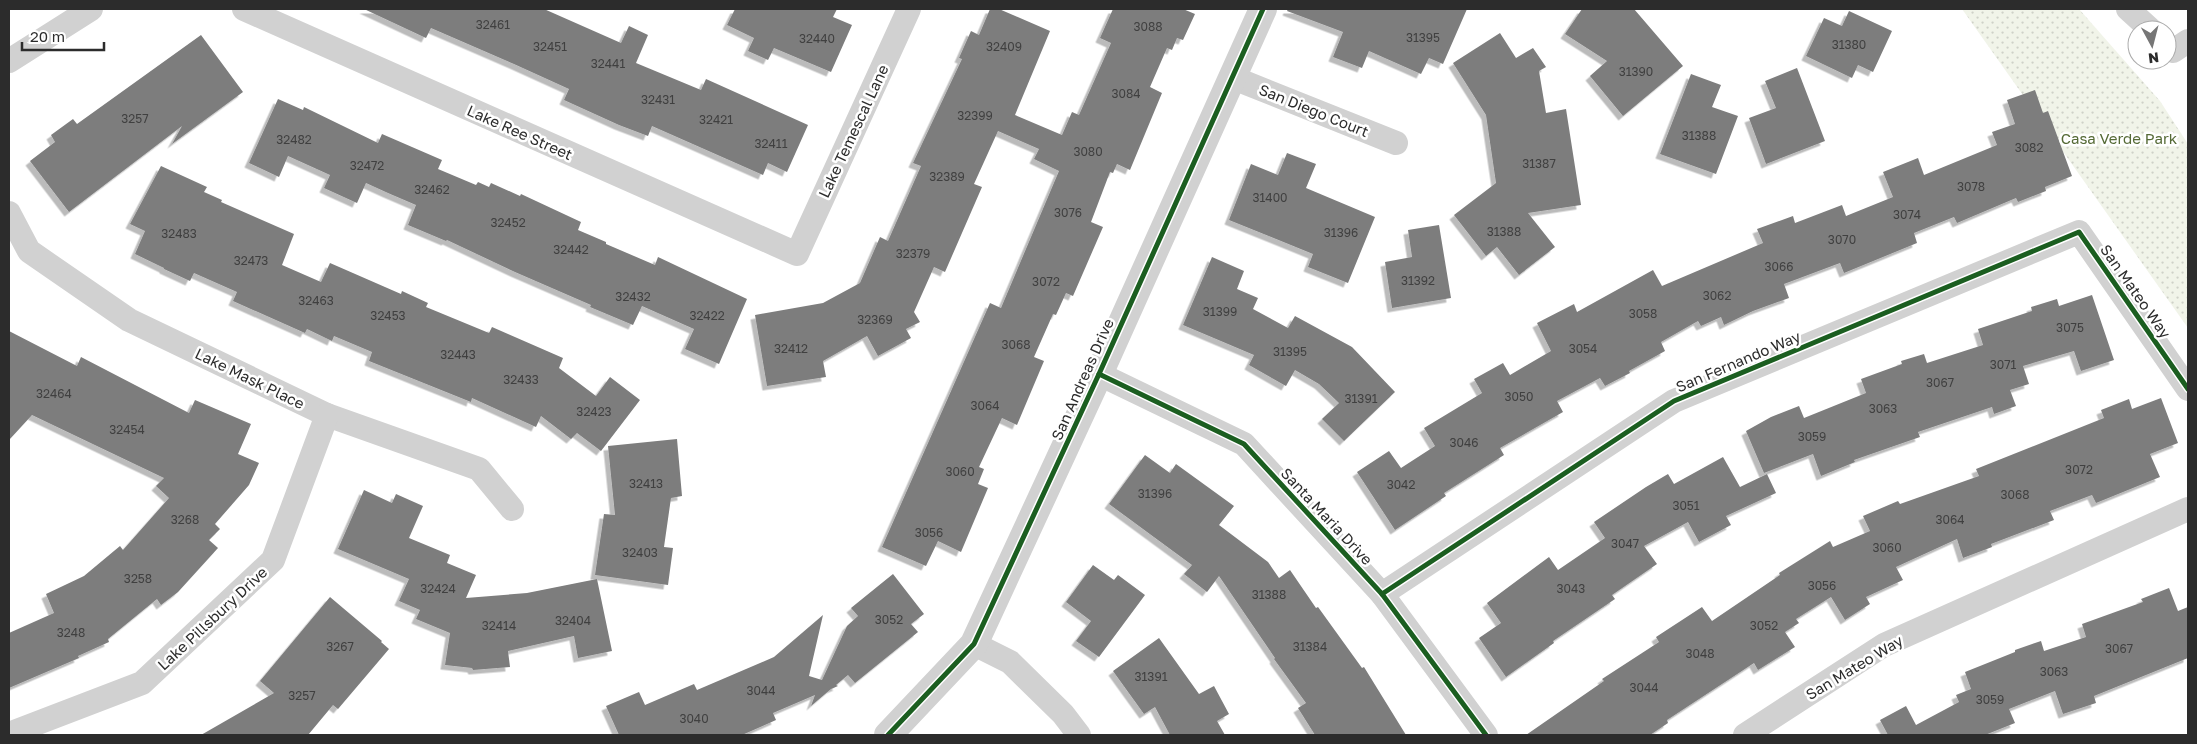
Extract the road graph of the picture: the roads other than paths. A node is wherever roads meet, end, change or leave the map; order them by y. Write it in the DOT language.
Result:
graph roads {
  1 [pos="91,9"];
  2 [pos="244,9"];
  3 [pos="909,9"];
  4 [pos="1263,9"];
  5 [pos="2128,9"];
  6 [pos="2140,20"];
  7 [pos="9,61"];
  8 [pos="1231,77"];
  9 [pos="1396,142"];
  10 [pos="9,213"];
  11 [pos="2079,232"];
  12 [pos="797,254"];
  13 [pos="1099,374"];
  14 [pos="2188,388"];
  15 [pos="327,415"];
  16 [pos="512,509"];
  17 [pos="2188,509"];
  18 [pos="1382,594"];
  19 [pos="974,644"];
  20 [pos="9,734"];
  21 [pos="888,735"];
  22 [pos="1079,735"];
  23 [pos="1486,735"];
  24 [pos="1745,735"];
  1 -- 7 [label="street"];
  2 -- 12 [label="street, Lake Ree Street"];
  3 -- 12 [label="street, Lake Temescal Lane"];
  4 -- 8 [label="street, San Andreas Drive"];
  5 -- 6 [label="street"];
  8 -- 9 [label="street, San Diego Court"];
  8 -- 13 [label="street, San Andreas Drive"];
  10 -- 15 [label="street, Lake Mask Place"];
  11 -- 14 [label="street, San Mateo Way"];
  11 -- 18 [label="street, San Fernando Way"];
  13 -- 18 [label="street, Santa Maria Drive"];
  13 -- 19 [label="street, San Andreas Drive"];
  15 -- 16 [label="street, Lake Mask Place"];
  15 -- 20 [label="street, Lake Pillsbury Drive"];
  17 -- 24 [label="street, San Mateo Way"];
  18 -- 23 [label="street, Santa Maria Drive"];
  19 -- 21 [label="street, San Andreas Drive"];
  19 -- 22 [label="street"];
}
